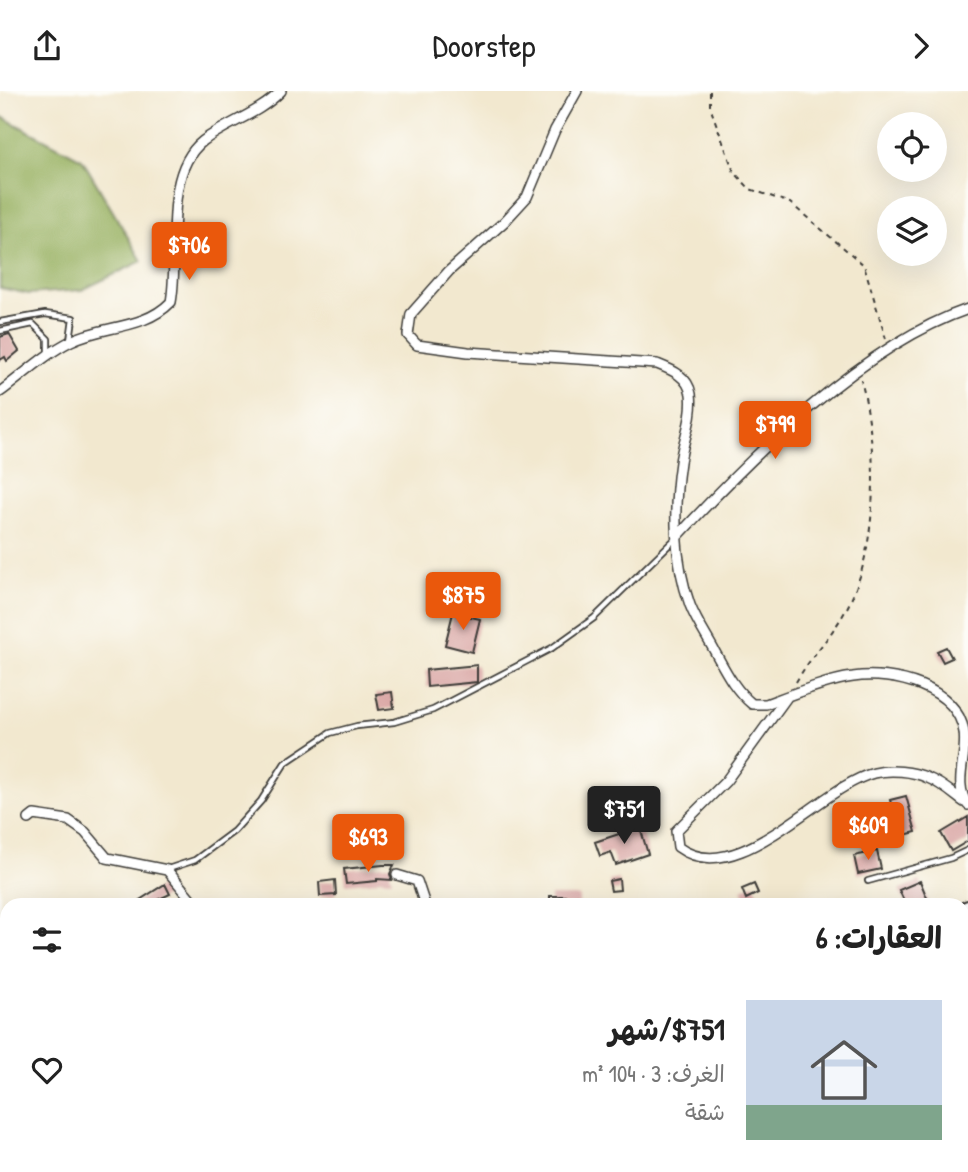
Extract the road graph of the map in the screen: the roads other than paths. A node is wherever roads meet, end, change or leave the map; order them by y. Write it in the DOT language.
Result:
graph roads {
  1 [pos="281,91"];
  2 [pos="578,91"];
  3 [pos="968,309"];
  4 [pos="0,322"];
  5 [pos="0,331"];
  6 [pos="70,341"];
  7 [pos="48,355"];
  8 [pos="0,392"];
  9 [pos="678,536"];
  10 [pos="788,695"];
  11 [pos="967,804"];
  12 [pos="29,818"];
  13 [pos="968,850"];
  14 [pos="167,870"];
  15 [pos="397,875"];
  16 [pos="868,881"];
  17 [pos="191,898"];
  18 [pos="423,898"];
  1 -- 6 [label="street"];
  2 -- 9 [label="street"];
  3 -- 9 [label="street"];
  4 -- 6 [label="lane"];
  5 -- 7 [label="lane"];
  6 -- 7 [label="street"];
  7 -- 8 [label="street"];
  9 -- 10 [label="street"];
  9 -- 14 [label="lane"];
  10 -- 11 [label="street"];
  10 -- 11 [label="street"];
  12 -- 14 [label="street"];
  13 -- 16 [label="lane"];
  14 -- 17 [label="street"];
  15 -- 18 [label="street"];
}
